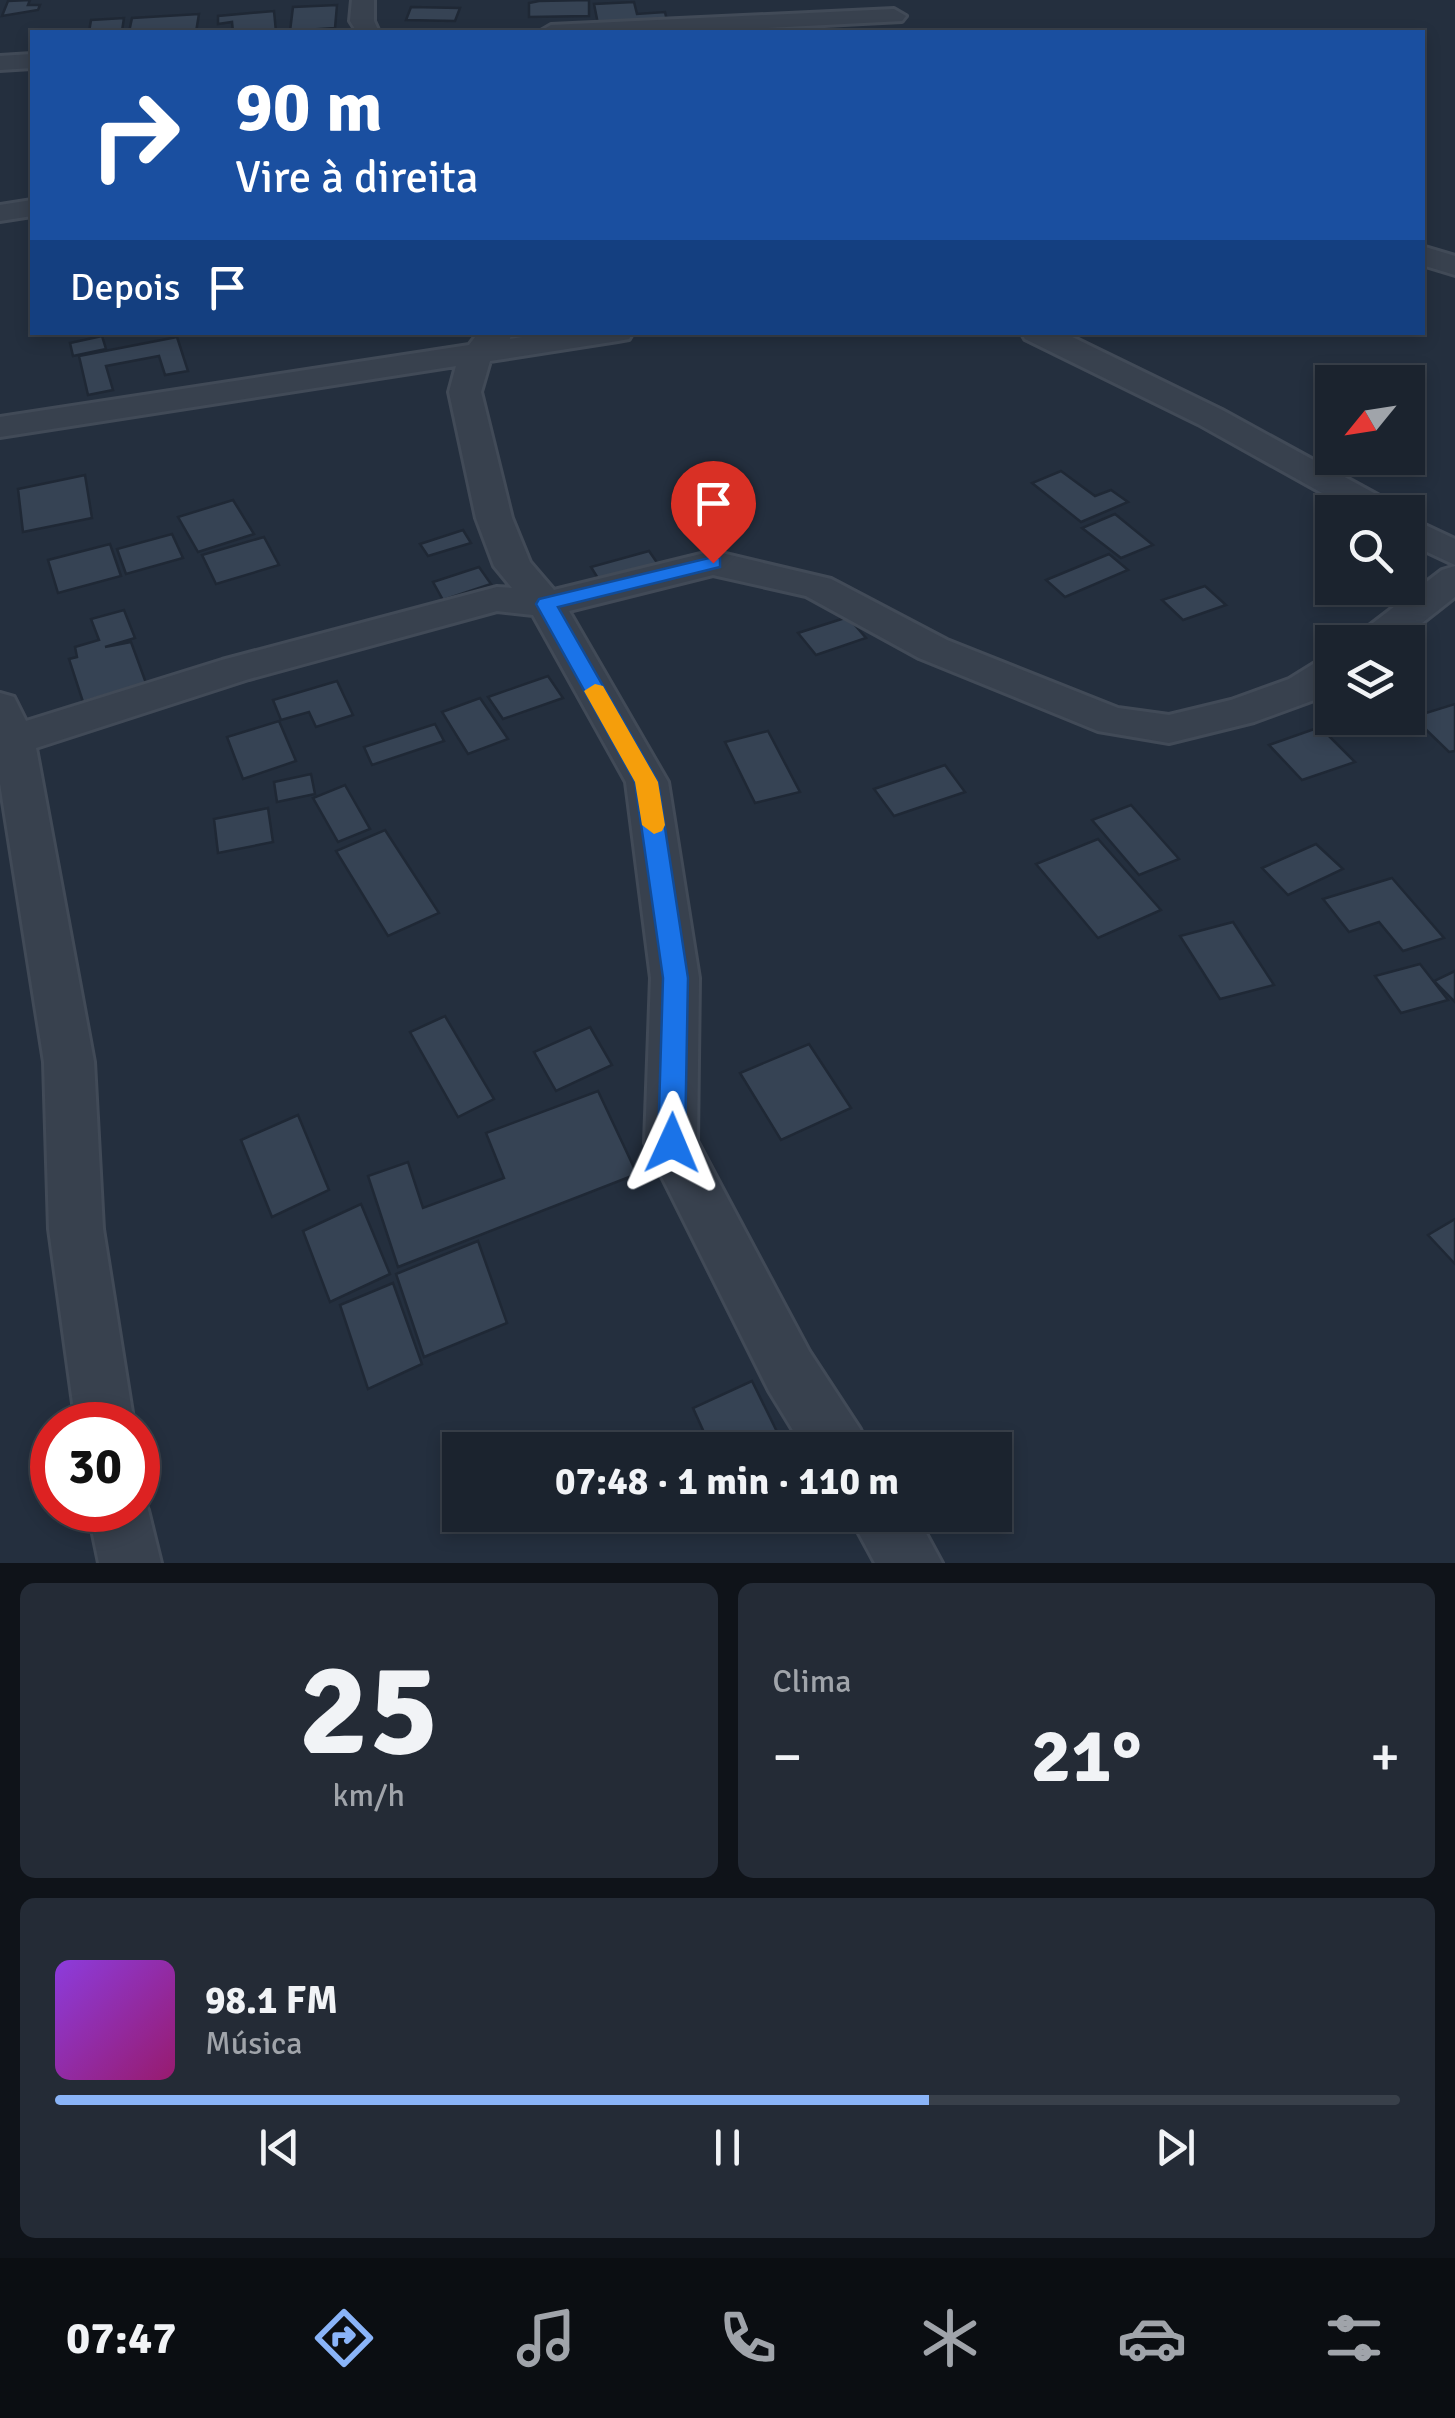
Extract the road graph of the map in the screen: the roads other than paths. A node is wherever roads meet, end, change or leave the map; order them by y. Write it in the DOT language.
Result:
graph roads {
  1 [pos="363,0"];
  2 [pos="868,0"];
  3 [pos="644,2"];
  4 [pos="723,24"];
  5 [pos="367,30"];
  6 [pos="594,30"];
  7 [pos="30,60"];
  8 [pos="0,62"];
  9 [pos="30,208"];
  10 [pos="0,213"];
  11 [pos="1425,256"];
  12 [pos="1455,266"];
  13 [pos="585,335"];
  14 [pos="1042,335"];
  15 [pos="485,344"];
  16 [pos="0,427"];
  17 [pos="1350,495"];
  18 [pos="1425,537"];
  19 [pos="1455,554"];
  20 [pos="1455,578"];
  21 [pos="546,604"];
  22 [pos="1396,625"];
  23 [pos="1315,681"];
  24 [pos="7,723"];
  25 [pos="102,1402"];
  26 [pos="828,1432"];
  27 [pos="123,1532"];
  28 [pos="891,1532"];
  29 [pos="130,1563"];
  30 [pos="910,1563"];
  1 -- 5 [label="street"];
  2 -- 4 [label="street"];
  3 -- 4 [label="street"];
  4 -- 6 [label="street"];
  7 -- 8 [label="street"];
  9 -- 10 [label="street"];
  11 -- 12 [label="street"];
  13 -- 15 [label="street"];
  14 -- 17 [label="street"];
  15 -- 16 [label="street"];
  15 -- 21 [label="street"];
  18 -- 19 [label="street"];
  20 -- 22 [label="street"];
  21 -- 23 [label="street"];
  21 -- 24 [label="street"];
  21 -- 26 [label="street"];
  24 -- 25 [label="street"];
  27 -- 29 [label="street"];
  28 -- 30 [label="street"];
}
